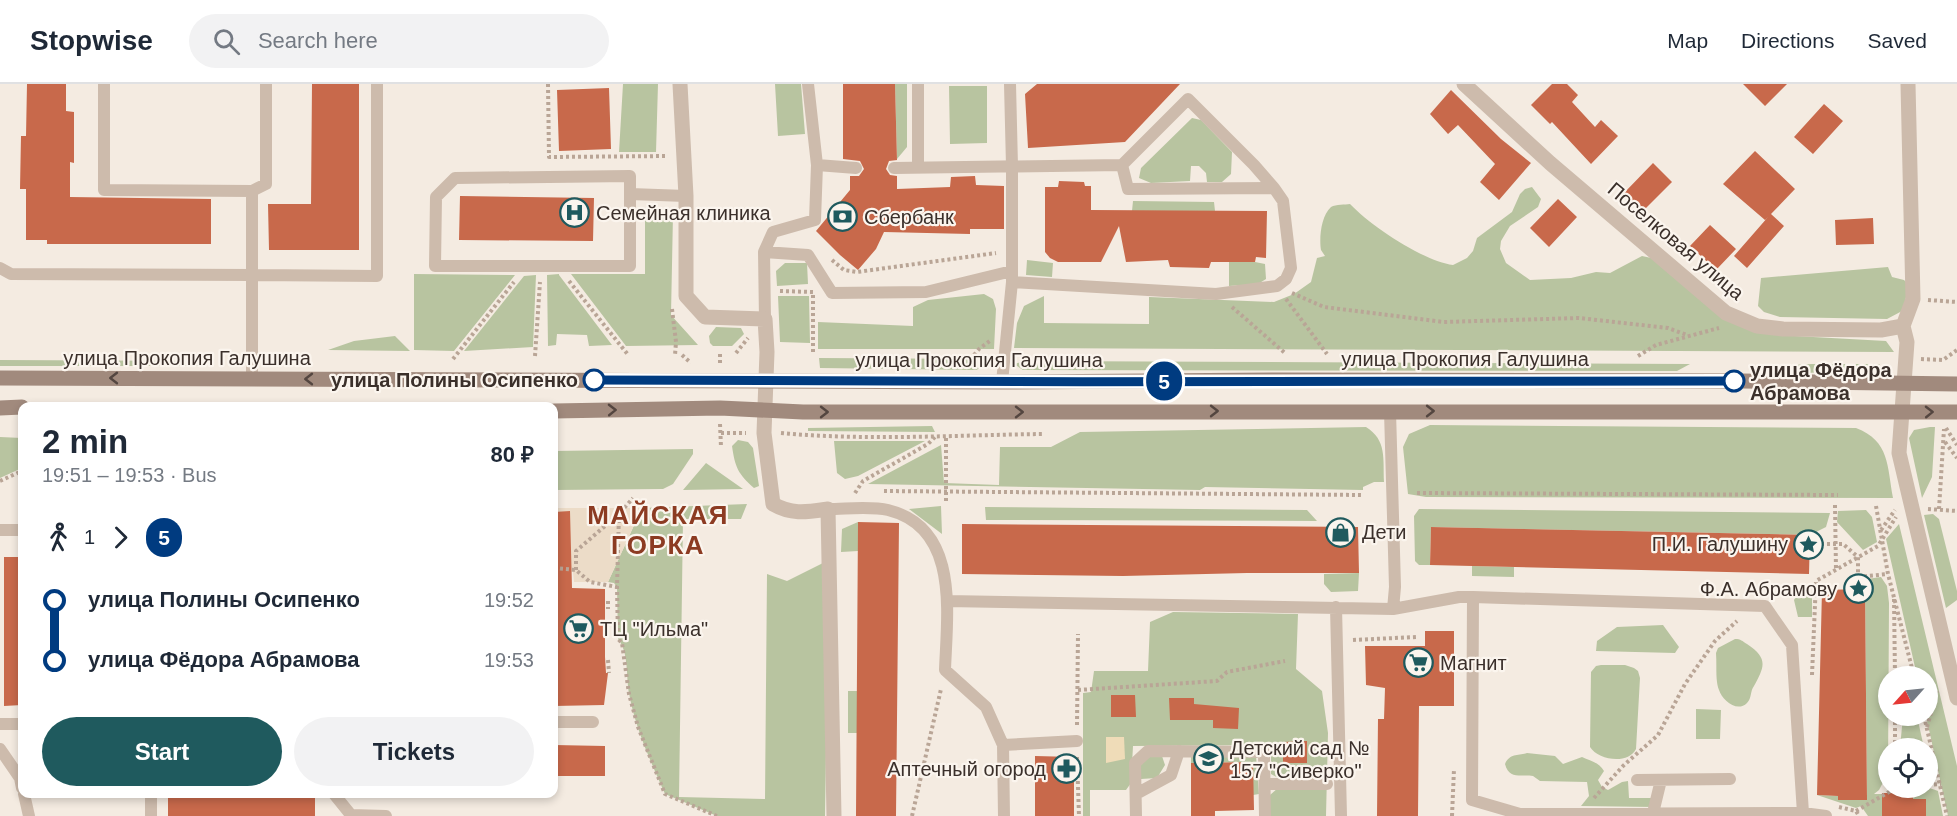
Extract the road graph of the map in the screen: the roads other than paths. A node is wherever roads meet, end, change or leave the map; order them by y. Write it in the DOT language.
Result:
graph roads {
  1 [pos="104,84"];
  2 [pos="267,84"];
  3 [pos="377,84"];
  4 [pos="680,84"];
  5 [pos="808,84"];
  6 [pos="918,84"];
  7 [pos="1010,84"];
  8 [pos="1464,84"];
  9 [pos="1908,84"];
  10 [pos="817,165"];
  11 [pos="1122,165"];
  12 [pos="1012,166"];
  13 [pos="918,167"];
  14 [pos="856,168"];
  15 [pos="894,168"];
  16 [pos="1274,188"];
  17 [pos="252,191"];
  18 [pos="630,194"];
  19 [pos="686,196"];
  20 [pos="764,252"];
  21 [pos="0,268"];
  22 [pos="252,275"];
  23 [pos="1012,277"];
  24 [pos="765,319"];
  25 [pos="1902,326"];
  26 [pos="0,378"];
  27 [pos="252,379"];
  28 [pos="767,380"];
  29 [pos="1002,382"];
  30 [pos="1904,384"];
  31 [pos="1957,384"];
  32 [pos="18,407"];
  33 [pos="0,408"];
  34 [pos="558,411"];
  35 [pos="766,411"];
  36 [pos="1390,411"];
  37 [pos="1957,412"];
  38 [pos="1900,413"];
  39 [pos="828,509"];
  40 [pos="0,530"];
  41 [pos="18,530"];
  42 [pos="1473,597"];
  43 [pos="947,602"];
  44 [pos="1336,607"];
  45 [pos="1393,609"];
  46 [pos="1957,698"];
  47 [pos="558,722"];
  48 [pos="593,722"];
  49 [pos="0,724"];
  50 [pos="18,724"];
  51 [pos="1077,741"];
  52 [pos="1003,745"];
  53 [pos="0,749"];
  54 [pos="1179,751"];
  55 [pos="18,775"];
  56 [pos="1637,780"];
  57 [pos="1661,780"];
  58 [pos="1730,780"];
  59 [pos="1266,784"];
  60 [pos="1327,784"];
  61 [pos="1136,794"];
  62 [pos="25,798"];
  63 [pos="151,798"];
  64 [pos="337,798"];
  65 [pos="1653,813"];
  66 [pos="1803,813"];
  67 [pos="29,816"];
  68 [pos="151,816"];
  69 [pos="386,816"];
  70 [pos="834,816"];
  71 [pos="1004,816"];
  72 [pos="1136,816"];
  73 [pos="1265,816"];
  74 [pos="1341,816"];
  75 [pos="1826,816"];
  1 -- 17 [label="lane"];
  2 -- 17 [label="lane"];
  3 -- 22 [label="lane"];
  4 -- 19 [label="street"];
  5 -- 10 [label="lane"];
  6 -- 13 [label="lane"];
  7 -- 12 [label="lane"];
  8 -- 25 [label="street, Поселковая улица"];
  9 -- 25 [label="street"];
  10 -- 14 [label="lane"];
  10 -- 20 [label="lane"];
  11 -- 12 [label="lane"];
  11 -- 16 [label="lane"];
  11 -- 16 [label="lane"];
  12 -- 13 [label="lane"];
  12 -- 23 [label="lane"];
  13 -- 15 [label="lane"];
  16 -- 23 [label="lane"];
  17 -- 22 [label="lane"];
  18 -- 18 [label="lane"];
  18 -- 19 [label="lane"];
  19 -- 24 [label="street"];
  20 -- 23 [label="lane"];
  20 -- 24 [label="lane"];
  21 -- 22 [label="lane"];
  22 -- 27 [label="lane"];
  23 -- 29 [label="lane"];
  24 -- 28 [label="street"];
  25 -- 30 [label="street"];
  27 -- 26 [label="main road, улица Прокопия Галушина, one-way"];
  28 -- 27 [label="main road, улица Прокопия Галушина, one-way"];
  28 -- 29 [label="main road, улица Прокопия Галушина"];
  28 -- 35 [label="street"];
  29 -- 30 [label="main road, улица Прокопия Галушина"];
  30 -- 31 [label="main road, улица Прокопия Галушина"];
  30 -- 38 [label="street"];
  32 -- 33 [label="main road"];
  34 -- 35 [label="main road, one-way"];
  35 -- 36 [label="main road, one-way"];
  35 -- 39 [label="street"];
  36 -- 38 [label="main road, one-way"];
  36 -- 45 [label="lane"];
  38 -- 37 [label="main road, one-way"];
  38 -- 46 [label="street"];
  39 -- 43 [label="lane"];
  39 -- 70 [label="street"];
  40 -- 41 [label="lane"];
  42 -- 45 [label="lane"];
  42 -- 65 [label="lane"];
  42 -- 66 [label="lane"];
  43 -- 44 [label="lane"];
  43 -- 52 [label="lane"];
  44 -- 45 [label="lane"];
  44 -- 74 [label="lane"];
  47 -- 48 [label="lane"];
  49 -- 50 [label="lane"];
  51 -- 52 [label="lane"];
  52 -- 71 [label="lane"];
  53 -- 55 [label="lane"];
  54 -- 59 [label="lane"];
  54 -- 61 [label="lane"];
  54 -- 61 [label="lane"];
  56 -- 57 [label="lane"];
  57 -- 58 [label="lane"];
  57 -- 65 [label="lane"];
  59 -- 60 [label="lane"];
  59 -- 73 [label="lane"];
  61 -- 72 [label="lane"];
  62 -- 67 [label="lane"];
  63 -- 68 [label="lane"];
  64 -- 69 [label="lane"];
  65 -- 66 [label="lane"];
  66 -- 75 [label="lane"];
}
